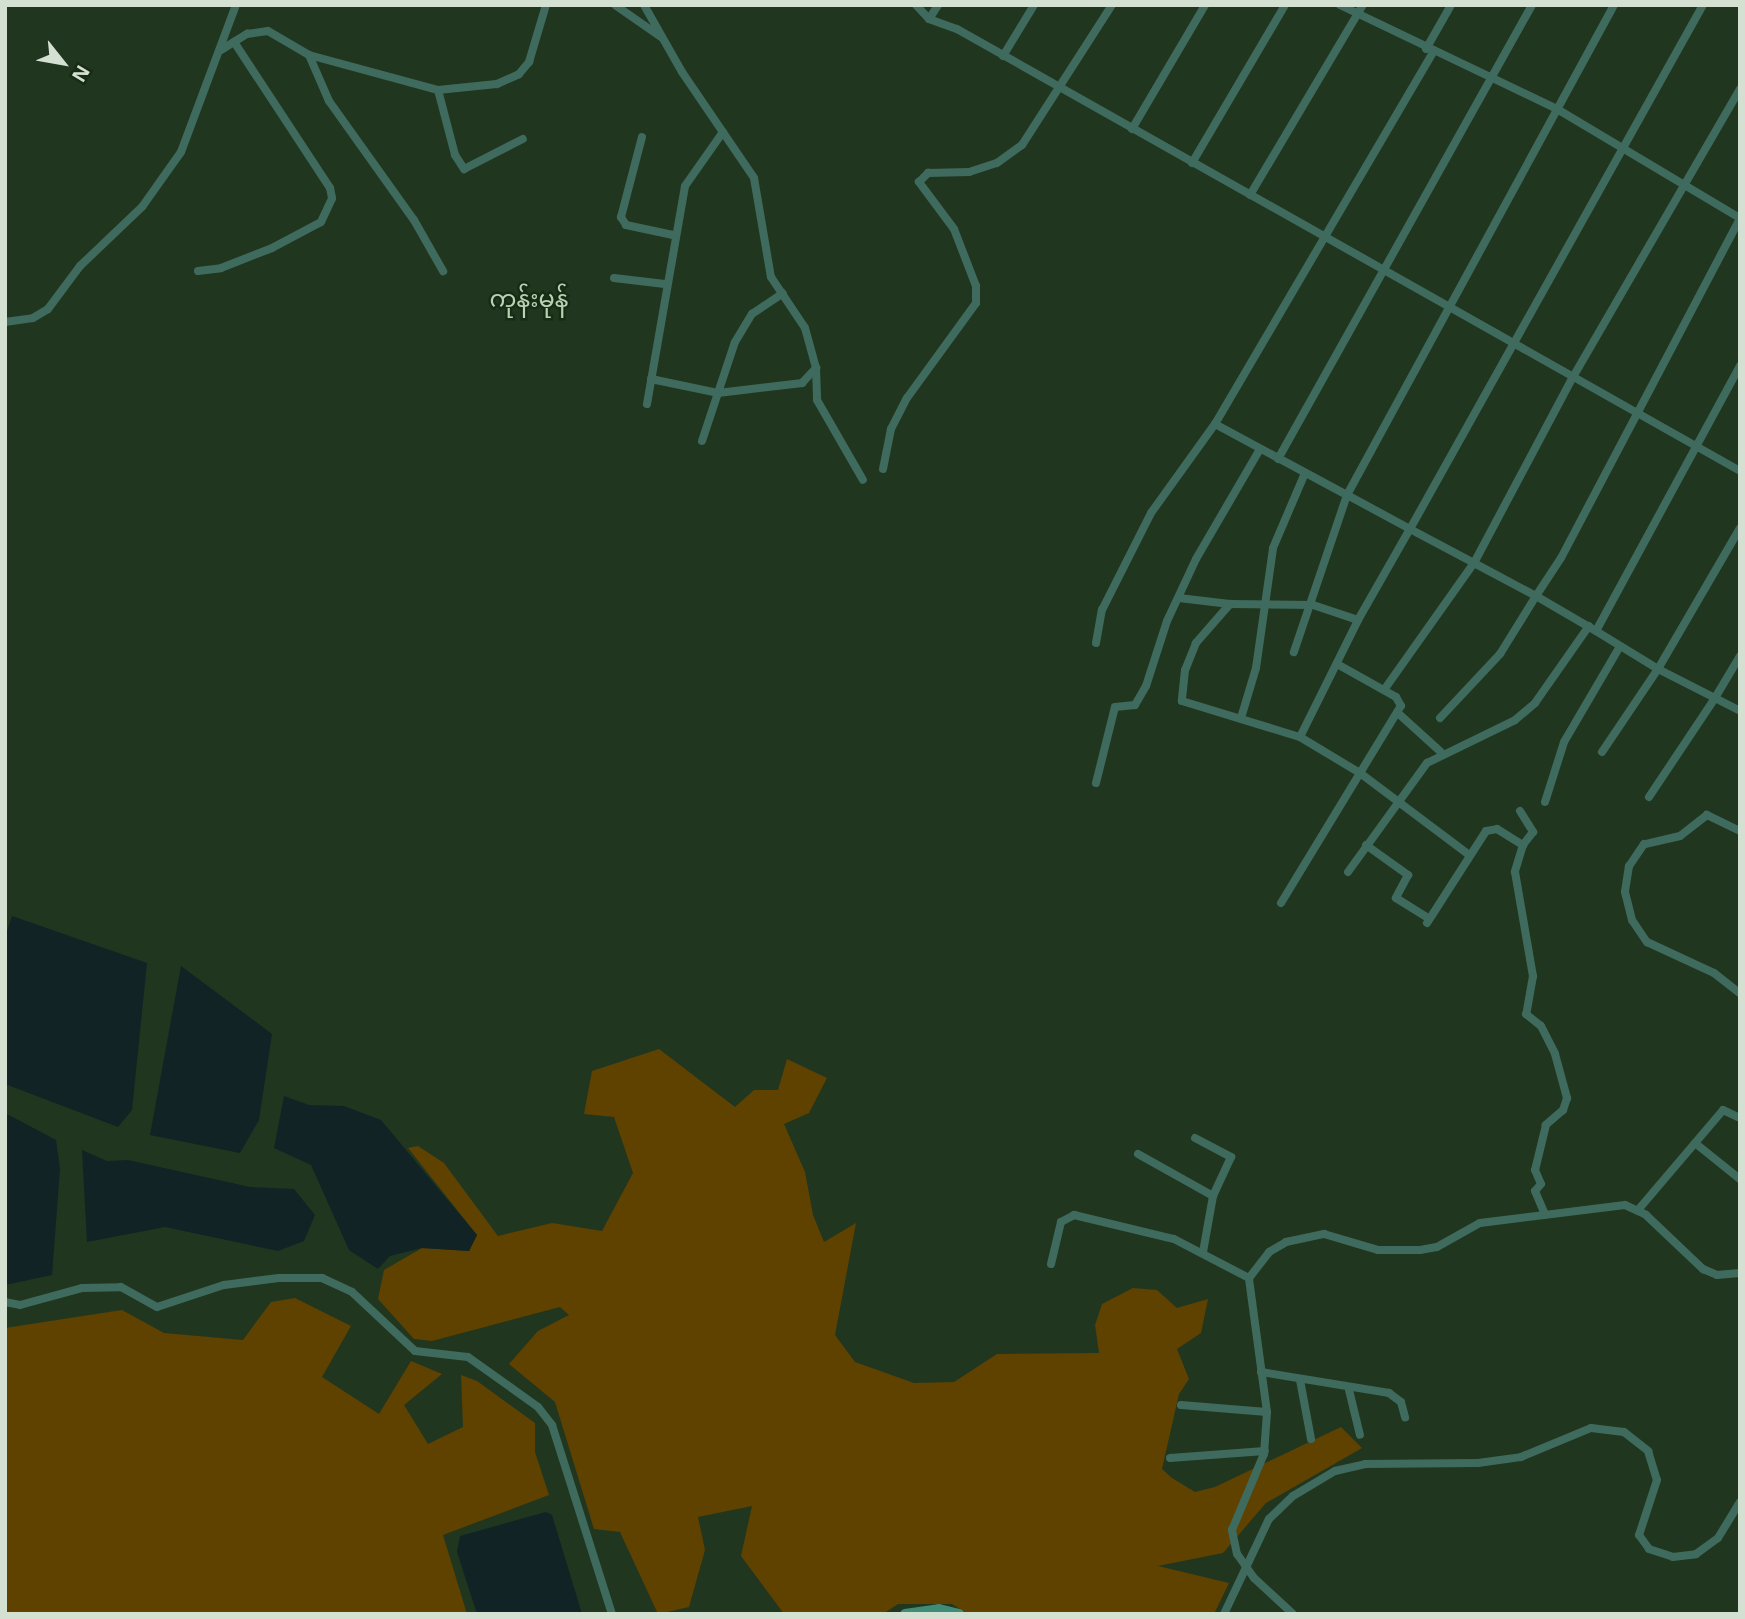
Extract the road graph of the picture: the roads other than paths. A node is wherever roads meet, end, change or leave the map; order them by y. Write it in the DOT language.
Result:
graph roads {
  1 [pos="236,5"];
  2 [pos="546,5"];
  3 [pos="615,5"];
  4 [pos="644,5"];
  5 [pos="916,5"];
  6 [pos="938,5"];
  7 [pos="1034,5"];
  8 [pos="1112,5"];
  9 [pos="1205,5"];
  10 [pos="1285,5"];
  11 [pos="1340,5"];
  12 [pos="1363,5"];
  13 [pos="1451,5"];
  14 [pos="1532,5"];
  15 [pos="1614,5"];
  16 [pos="1703,5"];
  17 [pos="1357,15"];
  18 [pos="929,19"];
  19 [pos="663,38"];
  20 [pos="234,42"];
  21 [pos="221,50"];
  22 [pos="1430,51"];
  23 [pos="309,55"];
  24 [pos="1003,56"];
  25 [pos="1489,79"];
  26 [pos="1060,89"];
  27 [pos="1740,89"];
  28 [pos="438,90"];
  29 [pos="1556,109"];
  30 [pos="1132,129"];
  31 [pos="723,132"];
  32 [pos="642,137"];
  33 [pos="523,139"];
  34 [pos="1622,147"];
  35 [pos="1192,163"];
  36 [pos="1684,182"];
  37 [pos="1250,195"];
  38 [pos="1740,218"];
  39 [pos="673,235"];
  40 [pos="1324,237"];
  41 [pos="198,271"];
  42 [pos="443,271"];
  43 [pos="1385,271"];
  44 [pos="614,278"];
  45 [pos="665,284"];
  46 [pos="783,293"];
  47 [pos="1448,307"];
  48 [pos="5,322"];
  49 [pos="1511,341"];
  50 [pos="1740,366"];
  51 [pos="816,368"];
  52 [pos="1573,377"];
  53 [pos="651,379"];
  54 [pos="718,393"];
  55 [pos="647,404"];
  56 [pos="1635,412"];
  57 [pos="1215,424"];
  58 [pos="702,441"];
  59 [pos="1696,446"];
  60 [pos="1260,449"];
  61 [pos="1278,460"];
  62 [pos="883,469"];
  63 [pos="1740,471"];
  64 [pos="1305,474"];
  65 [pos="863,480"];
  66 [pos="1347,495"];
  67 [pos="1740,528"];
  68 [pos="1410,529"];
  69 [pos="1475,563"];
  70 [pos="1536,596"];
  71 [pos="1179,598"];
  72 [pos="1230,604"];
  73 [pos="1262,604"];
  74 [pos="1312,605"];
  75 [pos="1357,620"];
  76 [pos="1592,629"];
  77 [pos="1096,643"];
  78 [pos="1620,646"];
  79 [pos="1294,652"];
  80 [pos="1740,656"];
  81 [pos="1338,664"];
  82 [pos="1658,668"];
  83 [pos="1384,690"];
  84 [pos="1716,698"];
  85 [pos="1740,711"];
  86 [pos="1399,714"];
  87 [pos="1241,718"];
  88 [pos="1440,718"];
  89 [pos="1300,737"];
  90 [pos="1602,752"];
  91 [pos="1442,753"];
  92 [pos="1360,774"];
  93 [pos="1096,783"];
  94 [pos="1649,797"];
  95 [pos="1397,800"];
  96 [pos="1545,802"];
  97 [pos="1520,811"];
  98 [pos="1740,831"];
  99 [pos="1366,845"];
  100 [pos="1523,845"];
  101 [pos="1468,854"];
  102 [pos="1348,872"];
  103 [pos="1281,903"];
  104 [pos="1740,993"];
  105 [pos="1740,1118"];
  106 [pos="1195,1138"];
  107 [pos="1695,1143"];
  108 [pos="1138,1154"];
  109 [pos="1740,1179"];
  110 [pos="1213,1196"];
  111 [pos="1638,1210"];
  112 [pos="1545,1216"];
  113 [pos="1203,1252"];
  114 [pos="1051,1264"];
  115 [pos="1740,1273"];
  116 [pos="1249,1278"];
  117 [pos="5,1302"];
  118 [pos="1261,1372"];
  119 [pos="1300,1380"];
  120 [pos="1349,1390"];
  121 [pos="1181,1405"];
  122 [pos="1268,1412"];
  123 [pos="1405,1418"];
  124 [pos="1360,1435"];
  125 [pos="1311,1439"];
  126 [pos="1265,1451"];
  127 [pos="1170,1458"];
  128 [pos="1740,1503"];
  129 [pos="1246,1564"];
  130 [pos="612,1614"];
  131 [pos="905,1614"];
  132 [pos="960,1614"];
  133 [pos="1224,1614"];
  134 [pos="1293,1614"];
  1 -- 21 [label="street"];
  2 -- 28 [label="street"];
  3 -- 19 [label="street"];
  4 -- 19 [label="street"];
  5 -- 18 [label="street"];
  6 -- 18 [label="street"];
  7 -- 24 [label="street"];
  8 -- 26 [label="street"];
  9 -- 30 [label="street"];
  10 -- 35 [label="street"];
  11 -- 17 [label="street"];
  12 -- 17 [label="street"];
  13 -- 22 [label="street"];
  14 -- 25 [label="street"];
  15 -- 29 [label="street"];
  16 -- 34 [label="street"];
  17 -- 22 [label="street"];
  17 -- 37 [label="street"];
  18 -- 24 [label="street"];
  19 -- 31 [label="street"];
  20 -- 21 [label="street"];
  20 -- 23 [label="street"];
  20 -- 41 [label="street"];
  21 -- 48 [label="street"];
  22 -- 25 [label="street"];
  22 -- 40 [label="street"];
  23 -- 28 [label="street"];
  23 -- 42 [label="street"];
  24 -- 26 [label="street"];
  25 -- 29 [label="street"];
  25 -- 43 [label="street"];
  26 -- 30 [label="street"];
  26 -- 62 [label="street"];
  27 -- 36 [label="street"];
  28 -- 33 [label="street"];
  29 -- 34 [label="street"];
  29 -- 47 [label="street"];
  30 -- 35 [label="street"];
  31 -- 39 [label="street"];
  31 -- 46 [label="street"];
  32 -- 39 [label="street"];
  34 -- 36 [label="street"];
  34 -- 49 [label="street"];
  35 -- 37 [label="street"];
  36 -- 38 [label="street"];
  36 -- 52 [label="street"];
  37 -- 40 [label="street"];
  38 -- 56 [label="street"];
  39 -- 45 [label="street"];
  40 -- 43 [label="street"];
  40 -- 57 [label="street"];
  43 -- 47 [label="street"];
  43 -- 61 [label="street"];
  44 -- 45 [label="street"];
  45 -- 53 [label="street"];
  46 -- 51 [label="street"];
  46 -- 54 [label="street"];
  47 -- 49 [label="street"];
  47 -- 66 [label="street"];
  49 -- 52 [label="street"];
  49 -- 68 [label="street"];
  50 -- 59 [label="street"];
  51 -- 54 [label="street"];
  51 -- 65 [label="street"];
  52 -- 56 [label="street"];
  52 -- 69 [label="street"];
  53 -- 54 [label="street"];
  53 -- 55 [label="street"];
  54 -- 58 [label="street"];
  56 -- 59 [label="street"];
  56 -- 70 [label="street"];
  57 -- 60 [label="street"];
  57 -- 77 [label="street"];
  59 -- 63 [label="street"];
  59 -- 76 [label="street"];
  60 -- 61 [label="street"];
  60 -- 71 [label="street"];
  61 -- 64 [label="street"];
  64 -- 66 [label="street"];
  64 -- 73 [label="street"];
  66 -- 68 [label="street"];
  66 -- 74 [label="street"];
  67 -- 82 [label="street"];
  68 -- 69 [label="street"];
  68 -- 75 [label="street"];
  69 -- 70 [label="street"];
  69 -- 83 [label="street"];
  70 -- 76 [label="street"];
  70 -- 88 [label="street"];
  71 -- 72 [label="street"];
  71 -- 93 [label="street"];
  72 -- 73 [label="street"];
  72 -- 87 [label="street"];
  73 -- 74 [label="street"];
  73 -- 87 [label="street"];
  74 -- 75 [label="street"];
  74 -- 79 [label="street"];
  75 -- 81 [label="street"];
  76 -- 78 [label="street"];
  76 -- 91 [label="street"];
  78 -- 82 [label="street"];
  78 -- 96 [label="street"];
  80 -- 84 [label="street"];
  81 -- 83 [label="street"];
  81 -- 89 [label="street"];
  82 -- 84 [label="street"];
  82 -- 90 [label="street"];
  83 -- 86 [label="street"];
  84 -- 85 [label="street"];
  84 -- 94 [label="street"];
  86 -- 91 [label="street"];
  86 -- 92 [label="street"];
  87 -- 89 [label="street"];
  89 -- 92 [label="street"];
  91 -- 95 [label="street"];
  92 -- 95 [label="street"];
  92 -- 103 [label="street"];
  95 -- 99 [label="street"];
  95 -- 101 [label="street"];
  97 -- 100 [label="street"];
  98 -- 104 [label="street"];
  99 -- 101 [label="street"];
  99 -- 102 [label="street"];
  100 -- 101 [label="street"];
  100 -- 112 [label="street"];
  105 -- 107 [label="street"];
  106 -- 110 [label="street"];
  107 -- 109 [label="street"];
  107 -- 111 [label="street"];
  108 -- 110 [label="street"];
  110 -- 113 [label="street"];
  111 -- 112 [label="street"];
  111 -- 115 [label="street"];
  112 -- 116 [label="street"];
  113 -- 114 [label="street"];
  113 -- 116 [label="street"];
  116 -- 118 [label="street"];
  117 -- 130 [label="street"];
  118 -- 119 [label="street"];
  118 -- 122 [label="street"];
  119 -- 120 [label="street"];
  119 -- 125 [label="street"];
  120 -- 123 [label="street"];
  120 -- 124 [label="street"];
  121 -- 122 [label="street"];
  122 -- 126 [label="street"];
  126 -- 127 [label="street"];
  126 -- 129 [label="street"];
  128 -- 129 [label="street"];
  129 -- 133 [label="street"];
  129 -- 134 [label="street"];
  131 -- 132 [label="main road"];
}
